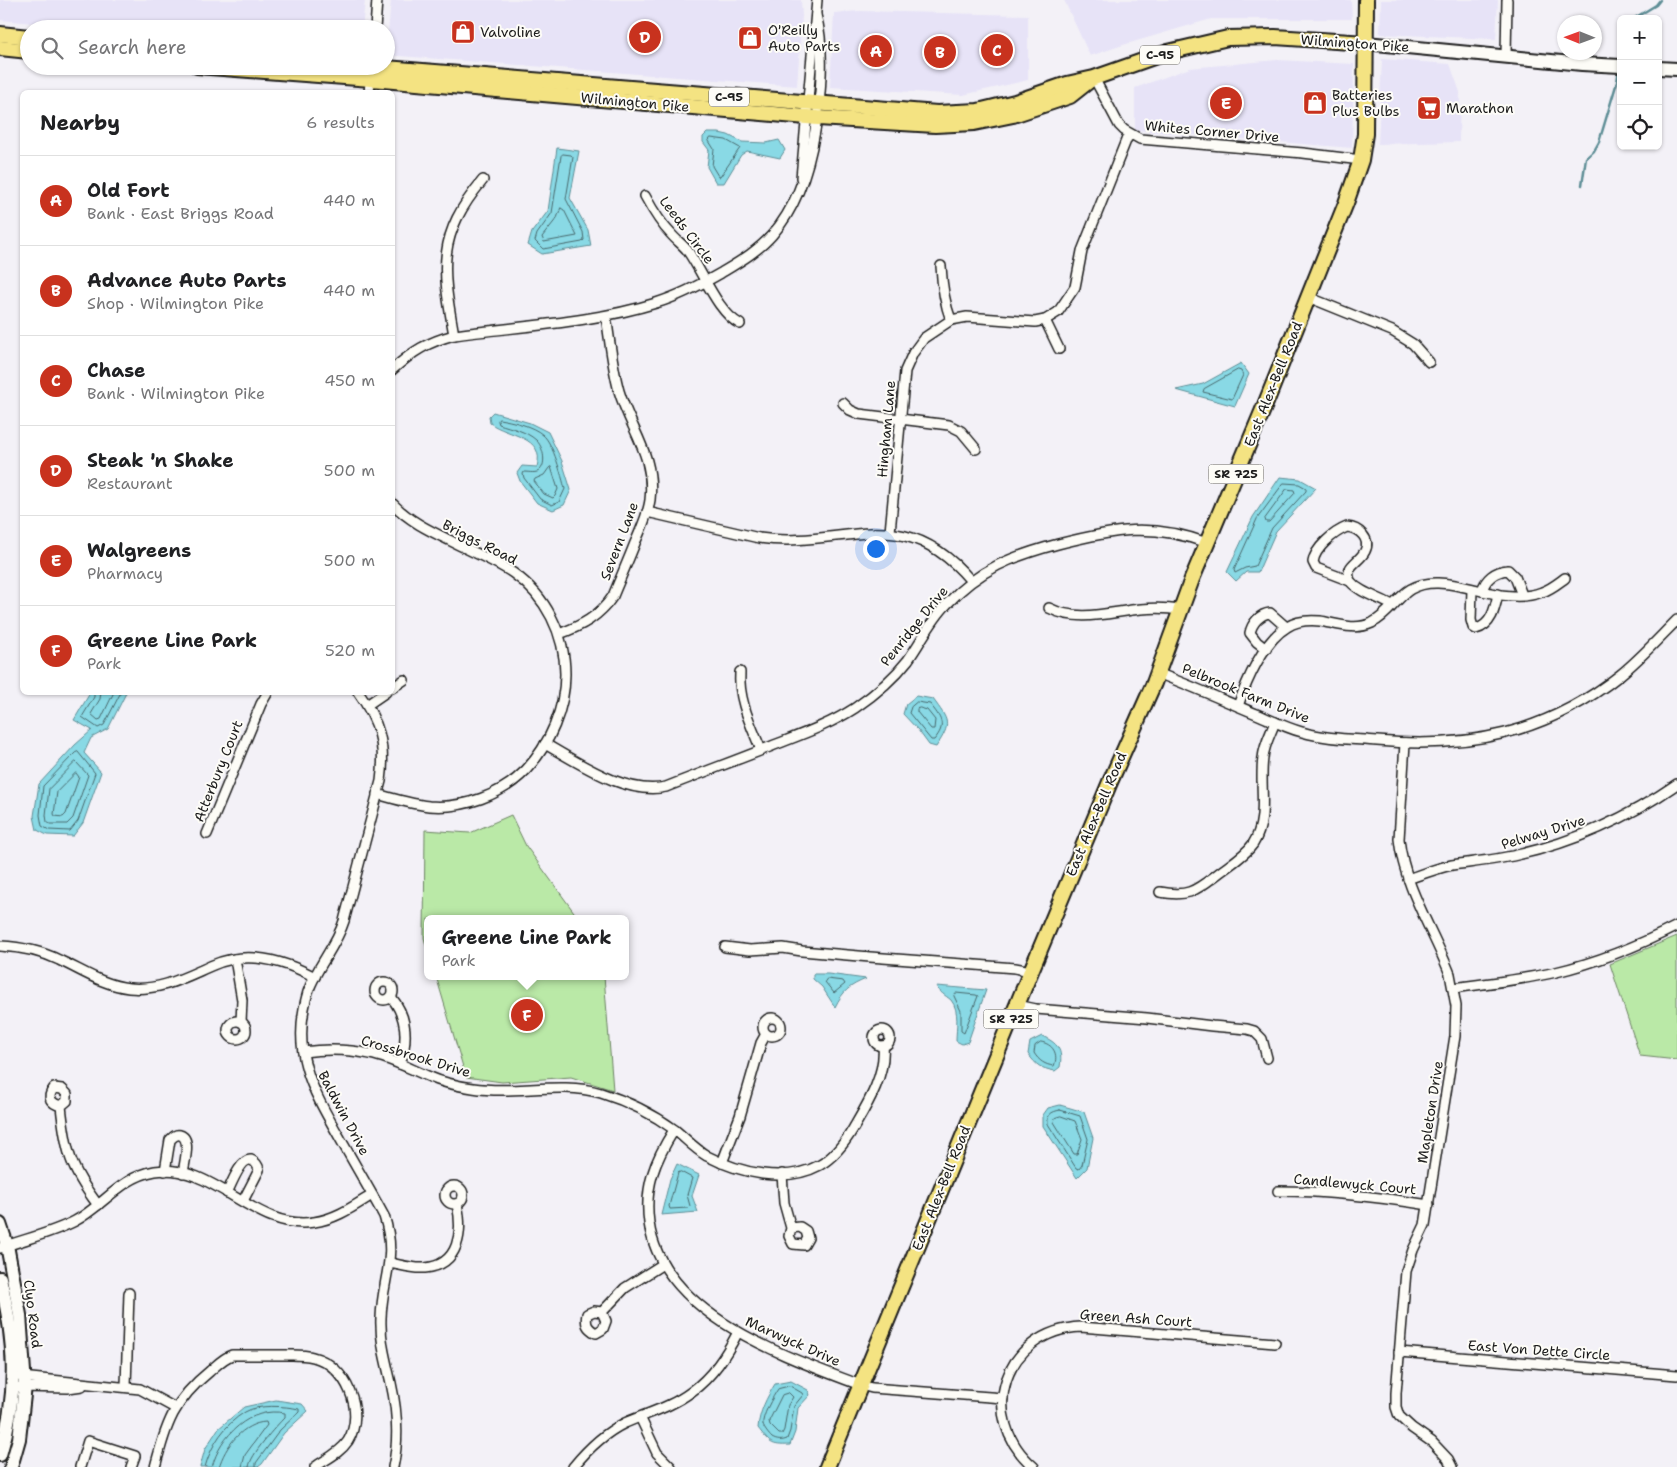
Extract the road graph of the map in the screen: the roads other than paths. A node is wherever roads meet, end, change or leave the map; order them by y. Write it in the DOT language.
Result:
graph roads {
  1 [pos="377,0"];
  2 [pos="816,0"];
  3 [pos="1366,0"];
  4 [pos="1507,0"];
  5 [pos="376,20"];
  6 [pos="0,34"];
  7 [pos="20,36"];
  8 [pos="1366,43"];
  9 [pos="0,48"];
  10 [pos="20,50"];
  11 [pos="1506,56"];
  12 [pos="1617,66"];
  13 [pos="1662,68"];
  14 [pos="1677,70"];
  15 [pos="381,75"];
  16 [pos="1094,78"];
  17 [pos="812,110"];
  18 [pos="1131,135"];
  19 [pos="1361,160"];
  20 [pos="482,180"];
  21 [pos="645,196"];
  22 [pos="941,266"];
  23 [pos="706,281"];
  24 [pos="1308,297"];
  25 [pos="606,316"];
  26 [pos="951,320"];
  27 [pos="1045,320"];
  28 [pos="740,324"];
  29 [pos="454,335"];
  30 [pos="1059,349"];
  31 [pos="1429,362"];
  32 [pos="395,368"];
  33 [pos="842,403"];
  34 [pos="900,420"];
  35 [pos="976,449"];
  36 [pos="395,506"];
  37 [pos="648,512"];
  38 [pos="890,532"];
  39 [pos="1207,543"];
  40 [pos="1565,578"];
  41 [pos="971,581"];
  42 [pos="1350,581"];
  43 [pos="1472,589"];
  44 [pos="1482,591"];
  45 [pos="1498,594"];
  46 [pos="1522,595"];
  47 [pos="1392,604"];
  48 [pos="1048,608"];
  49 [pos="1180,610"];
  50 [pos="1677,620"];
  51 [pos="1286,627"];
  52 [pos="558,634"];
  53 [pos="1266,649"];
  54 [pos="740,672"];
  55 [pos="1157,673"];
  56 [pos="404,680"];
  57 [pos="395,686"];
  58 [pos="266,695"];
  59 [pos="360,695"];
  60 [pos="382,695"];
  61 [pos="367,705"];
  62 [pos="1238,706"];
  63 [pos="1275,722"];
  64 [pos="1405,743"];
  65 [pos="545,744"];
  66 [pos="761,750"];
  67 [pos="1677,784"];
  68 [pos="377,794"];
  69 [pos="207,834"];
  70 [pos="1408,879"];
  71 [pos="1160,892"];
  72 [pos="1677,926"];
  73 [pos="0,946"];
  74 [pos="725,947"];
  75 [pos="236,959"];
  76 [pos="1031,971"];
  77 [pos="315,977"];
  78 [pos="1454,988"];
  79 [pos="391,997"];
  80 [pos="1017,1005"];
  81 [pos="241,1022"];
  82 [pos="766,1034"];
  83 [pos="883,1046"];
  84 [pos="302,1052"];
  85 [pos="1267,1058"];
  86 [pos="400,1064"];
  87 [pos="61,1106"];
  88 [pos="674,1130"];
  89 [pos="722,1163"];
  90 [pos="165,1171"];
  91 [pos="183,1173"];
  92 [pos="782,1174"];
  93 [pos="1278,1191"];
  94 [pos="227,1193"];
  95 [pos="372,1195"];
  96 [pos="243,1201"];
  97 [pos="457,1204"];
  98 [pos="98,1205"];
  99 [pos="1429,1205"];
  100 [pos="0,1224"];
  101 [pos="791,1228"];
  102 [pos="4,1246"];
  103 [pos="390,1263"];
  104 [pos="663,1264"];
  105 [pos="0,1278"];
  106 [pos="129,1293"];
  107 [pos="602,1312"];
  108 [pos="738,1332"];
  109 [pos="1275,1343"];
  110 [pos="1399,1352"];
  111 [pos="1677,1375"];
  112 [pos="19,1382"];
  113 [pos="860,1385"];
  114 [pos="126,1386"];
  115 [pos="1003,1398"];
  116 [pos="175,1408"];
  117 [pos="640,1417"];
  118 [pos="0,1455"];
  119 [pos="11,1467"];
  120 [pos="80,1467"];
  121 [pos="131,1467"];
  122 [pos="155,1467"];
  123 [pos="315,1467"];
  124 [pos="393,1467"];
  125 [pos="572,1467"];
  126 [pos="671,1467"];
  127 [pos="827,1467"];
  128 [pos="1034,1467"];
  129 [pos="1452,1467"];
  1 -- 5 [label="street"];
  2 -- 17 [label="street"];
  3 -- 8 [label="main road, SR 725"];
  4 -- 11 [label="street"];
  6 -- 7 [label="main road"];
  8 -- 11 [label="street, Wilmington Pike"];
  8 -- 16 [label="main road, Wilmington Pike / C-95"];
  8 -- 19 [label="main road, SR 725"];
  9 -- 10 [label="main road"];
  11 -- 12 [label="street, Wilmington Pike"];
  13 -- 14 [label="street"];
  15 -- 17 [label="main road, Wilmington Pike / C-95"];
  16 -- 17 [label="main road, Wilmington Pike / C-95"];
  16 -- 17 [label="main road, Wilmington Pike / C-95"];
  16 -- 18 [label="street, Whites Corner Drive"];
  17 -- 23 [label="street"];
  18 -- 19 [label="street, Whites Corner Drive"];
  18 -- 27 [label="street"];
  19 -- 24 [label="main road, East Alex-Bell Road / SR 725"];
  20 -- 29 [label="street"];
  21 -- 23 [label="street, Leeds Circle"];
  22 -- 26 [label="street"];
  23 -- 25 [label="street"];
  23 -- 28 [label="street, Leeds Circle"];
  24 -- 31 [label="street"];
  24 -- 39 [label="main road, East Alex-Bell Road / SR 725"];
  25 -- 29 [label="street"];
  25 -- 37 [label="street, Severn Lane"];
  26 -- 27 [label="street, Hingham Lane"];
  26 -- 34 [label="street, Hingham Lane"];
  27 -- 30 [label="street"];
  29 -- 32 [label="street"];
  33 -- 34 [label="street"];
  34 -- 35 [label="street"];
  34 -- 38 [label="street, Hingham Lane"];
  36 -- 52 [label="street, Briggs Road"];
  37 -- 38 [label="street"];
  37 -- 52 [label="street, Severn Lane"];
  38 -- 41 [label="street"];
  39 -- 41 [label="street, Penridge Drive"];
  39 -- 49 [label="main road, East Alex-Bell Road / SR 725"];
  40 -- 46 [label="street"];
  41 -- 66 [label="street, Penridge Drive"];
  42 -- 42 [label="street"];
  42 -- 47 [label="street"];
  43 -- 44 [label="street"];
  43 -- 45 [label="street"];
  43 -- 47 [label="street"];
  44 -- 45 [label="street"];
  44 -- 46 [label="street"];
  45 -- 46 [label="street"];
  47 -- 51 [label="street"];
  48 -- 49 [label="street"];
  49 -- 55 [label="main road, East Alex-Bell Road / SR 725"];
  50 -- 64 [label="street, Pelbrook Farm Drive"];
  51 -- 53 [label="street"];
  51 -- 53 [label="street"];
  52 -- 65 [label="street, Briggs Road"];
  53 -- 62 [label="street"];
  54 -- 66 [label="street"];
  55 -- 62 [label="street, Pelbrook Farm Drive"];
  55 -- 76 [label="main road, East Alex-Bell Road / SR 725"];
  56 -- 57 [label="street"];
  58 -- 69 [label="street, Atterbury Court"];
  59 -- 61 [label="street, Baldwin Drive"];
  60 -- 61 [label="street"];
  61 -- 68 [label="street, Baldwin Drive"];
  62 -- 63 [label="street, Pelbrook Farm Drive"];
  63 -- 64 [label="street, Pelbrook Farm Drive"];
  63 -- 71 [label="street"];
  64 -- 70 [label="street, Mapleton Drive"];
  65 -- 66 [label="street, Penridge Drive"];
  65 -- 68 [label="street, Briggs Road"];
  67 -- 70 [label="street, Pelway Drive"];
  68 -- 77 [label="street, Baldwin Drive"];
  70 -- 78 [label="street, Mapleton Drive"];
  72 -- 78 [label="street"];
  73 -- 75 [label="street"];
  74 -- 76 [label="street"];
  75 -- 77 [label="street"];
  75 -- 81 [label="street"];
  76 -- 80 [label="main road, East Alex-Bell Road / SR 725"];
  77 -- 84 [label="street, Baldwin Drive"];
  78 -- 99 [label="street, Mapleton Drive"];
  79 -- 86 [label="street"];
  80 -- 85 [label="street"];
  80 -- 113 [label="main road, East Alex-Bell Road / SR 725"];
  82 -- 89 [label="street"];
  83 -- 92 [label="street"];
  84 -- 86 [label="street, Crossbrook Drive"];
  84 -- 95 [label="street, Baldwin Drive"];
  86 -- 88 [label="street, Crossbrook Drive"];
  87 -- 98 [label="street"];
  88 -- 89 [label="street"];
  88 -- 104 [label="street, Marwyck Drive"];
  89 -- 92 [label="street"];
  90 -- 91 [label="street"];
  90 -- 91 [label="street"];
  90 -- 98 [label="street"];
  91 -- 94 [label="street"];
  92 -- 101 [label="street"];
  93 -- 99 [label="street, Candlewyck Court"];
  94 -- 96 [label="street"];
  94 -- 96 [label="street"];
  95 -- 96 [label="street"];
  95 -- 103 [label="street, Baldwin Drive"];
  97 -- 103 [label="street"];
  98 -- 102 [label="street"];
  99 -- 110 [label="street, Mapleton Drive"];
  100 -- 102 [label="street, Clyo Road"];
  102 -- 112 [label="street, Clyo Road"];
  103 -- 124 [label="street, Baldwin Drive"];
  104 -- 107 [label="street"];
  104 -- 108 [label="street, Marwyck Drive"];
  105 -- 112 [label="street, Clyo Road"];
  106 -- 114 [label="street"];
  108 -- 113 [label="street, Marwyck Drive"];
  108 -- 117 [label="street"];
  109 -- 115 [label="street, Green Ash Court"];
  110 -- 111 [label="street, East Von Dette Circle"];
  110 -- 129 [label="street, Mapleton Drive"];
  112 -- 114 [label="street"];
  112 -- 118 [label="street, Clyo Road"];
  112 -- 119 [label="street, Clyo Road"];
  113 -- 115 [label="street, Marwyck Drive"];
  113 -- 127 [label="main road, East Alex-Bell Road / SR 725"];
  114 -- 116 [label="street"];
  115 -- 128 [label="street, Green Ash Court"];
  116 -- 122 [label="street"];
  116 -- 123 [label="street"];
  117 -- 125 [label="street"];
  117 -- 126 [label="street"];
  120 -- 121 [label="street"];
}
